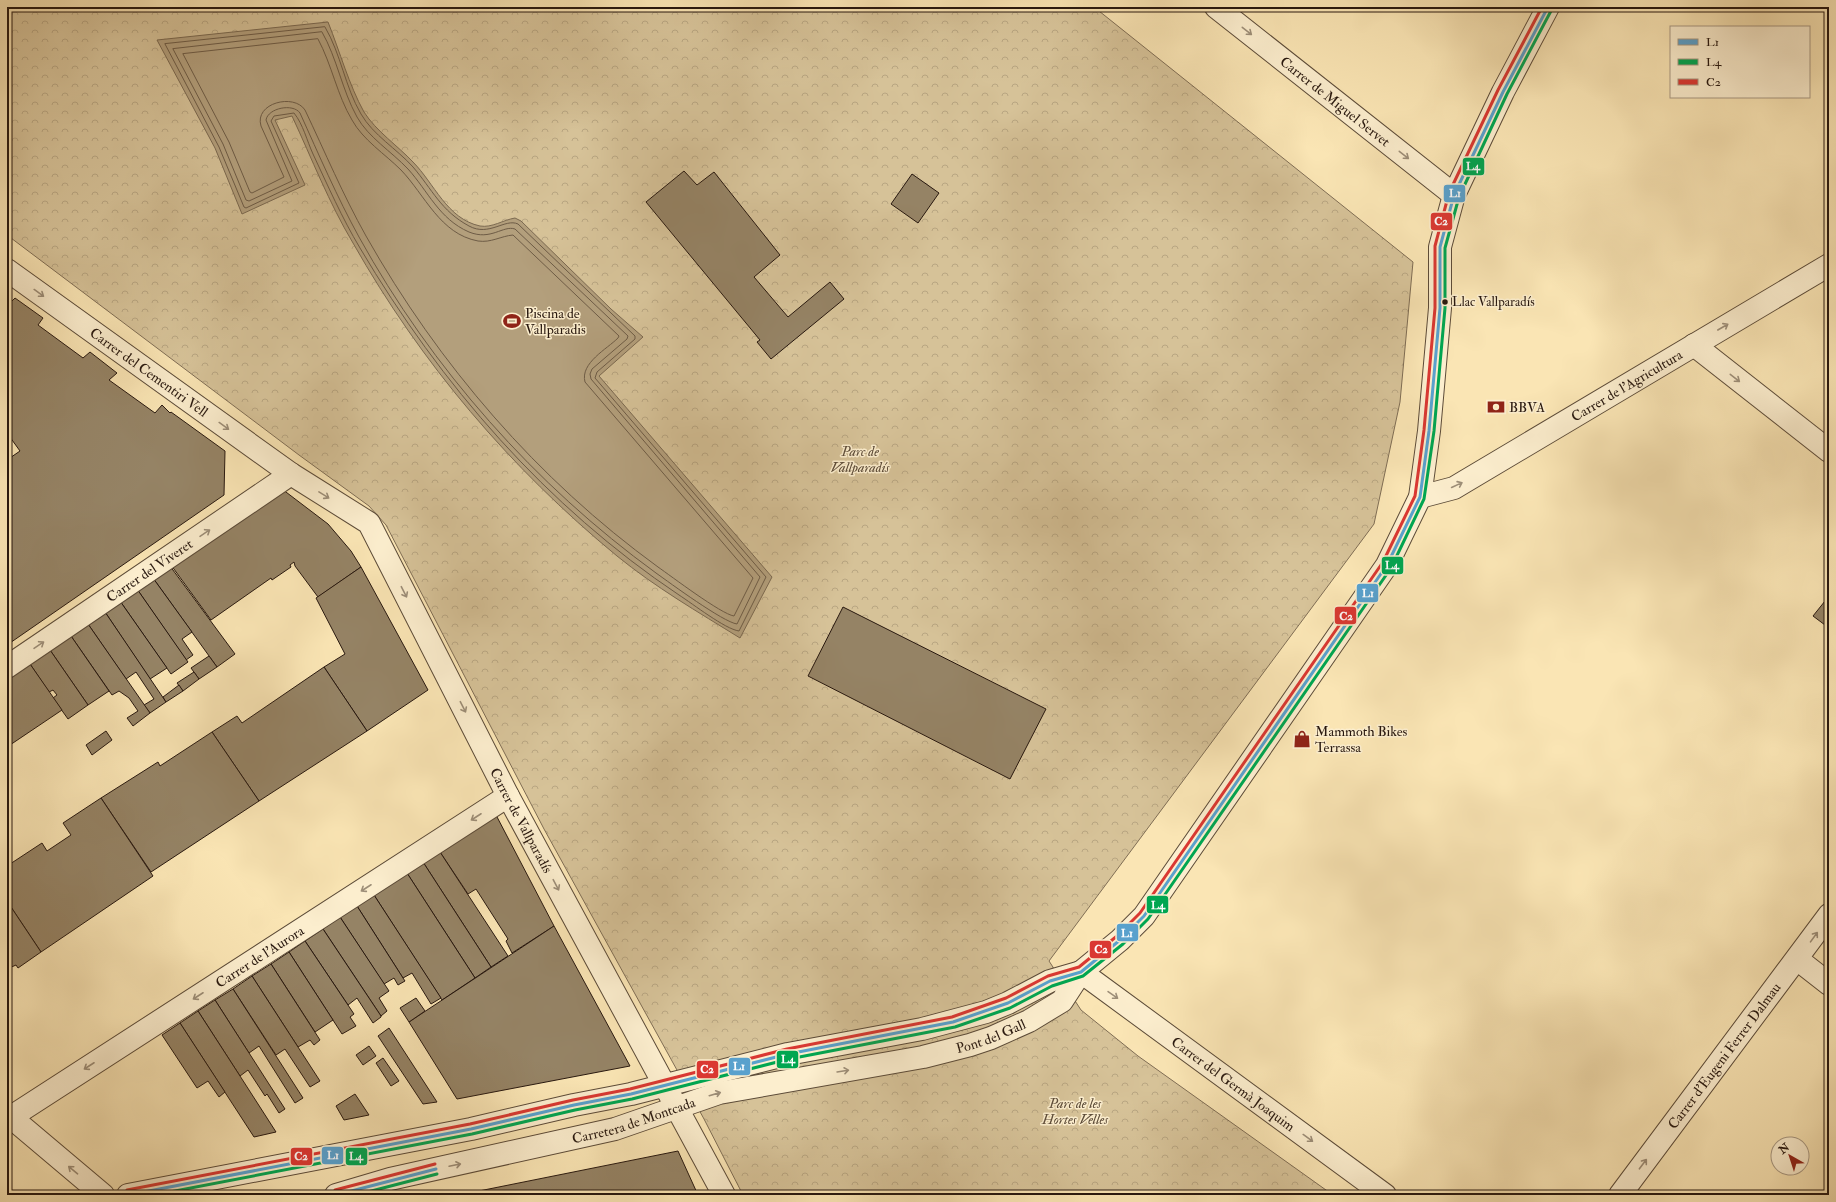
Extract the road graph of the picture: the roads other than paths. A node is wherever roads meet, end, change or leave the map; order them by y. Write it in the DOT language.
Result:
graph roads {
  1 [pos="1216,7"];
  2 [pos="1548,7"];
  3 [pos="1454,195"];
  4 [pos="1829,265"];
  5 [pos="7,270"];
  6 [pos="1694,345"];
  7 [pos="1829,451"];
  8 [pos="291,474"];
  9 [pos="1420,496"];
  10 [pos="7,667"];
  11 [pos="508,796"];
  12 [pos="1829,915"];
  13 [pos="1797,959"];
  14 [pos="1081,972"];
  15 [pos="1829,984"];
  16 [pos="922,1030"];
  17 [pos="933,1053"];
  18 [pos="664,1084"];
  19 [pos="676,1108"];
  20 [pos="9,1116"];
  21 [pos="103,1195"];
  22 [pos="128,1195"];
  23 [pos="336,1195"];
  24 [pos="724,1195"];
  25 [pos="1385,1195"];
  26 [pos="1620,1195"];
  1 -- 3 [label="street, Carrer de Miguel Servet, one-way"];
  2 -- 3 [label="street"];
  3 -- 9 [label="street"];
  6 -- 4 [label="street, Carrer de l'Agricultura, one-way"];
  5 -- 8 [label="street, Carrer del Cementiri Vell, one-way"];
  6 -- 7 [label="street, one-way"];
  9 -- 6 [label="street, Carrer de l'Agricultura, one-way"];
  10 -- 8 [label="street, Carrer del Viveret, one-way"];
  8 -- 11 [label="street, Carrer de Vallparadís, one-way"];
  9 -- 14 [label="street"];
  11 -- 18 [label="street, Carrer de Vallparadís, one-way"];
  11 -- 20 [label="street, Carrer de l'Aurora, one-way"];
  13 -- 12 [label="street, Carrer d'Eugeni Ferrer Dalmau, one-way"];
  13 -- 15 [label="street"];
  26 -- 13 [label="street, Carrer d'Eugeni Ferrer Dalmau, one-way"];
  14 -- 16 [label="street, Pont del Gall"];
  14 -- 17 [label="street, Pont del Gall"];
  14 -- 25 [label="street, Carrer del Germà Joaquim, one-way"];
  16 -- 18 [label="street, Carretera de Montcada"];
  19 -- 17 [label="street, Carretera de Montcada, one-way"];
  18 -- 19 [label="street, Carrer de Vallparadís"];
  18 -- 22 [label="street, Carretera de Montcada"];
  23 -- 19 [label="street, Carretera de Montcada, one-way"];
  19 -- 24 [label="street, Carrer de Vallparadís"];
  21 -- 20 [label="street, one-way"];
}
